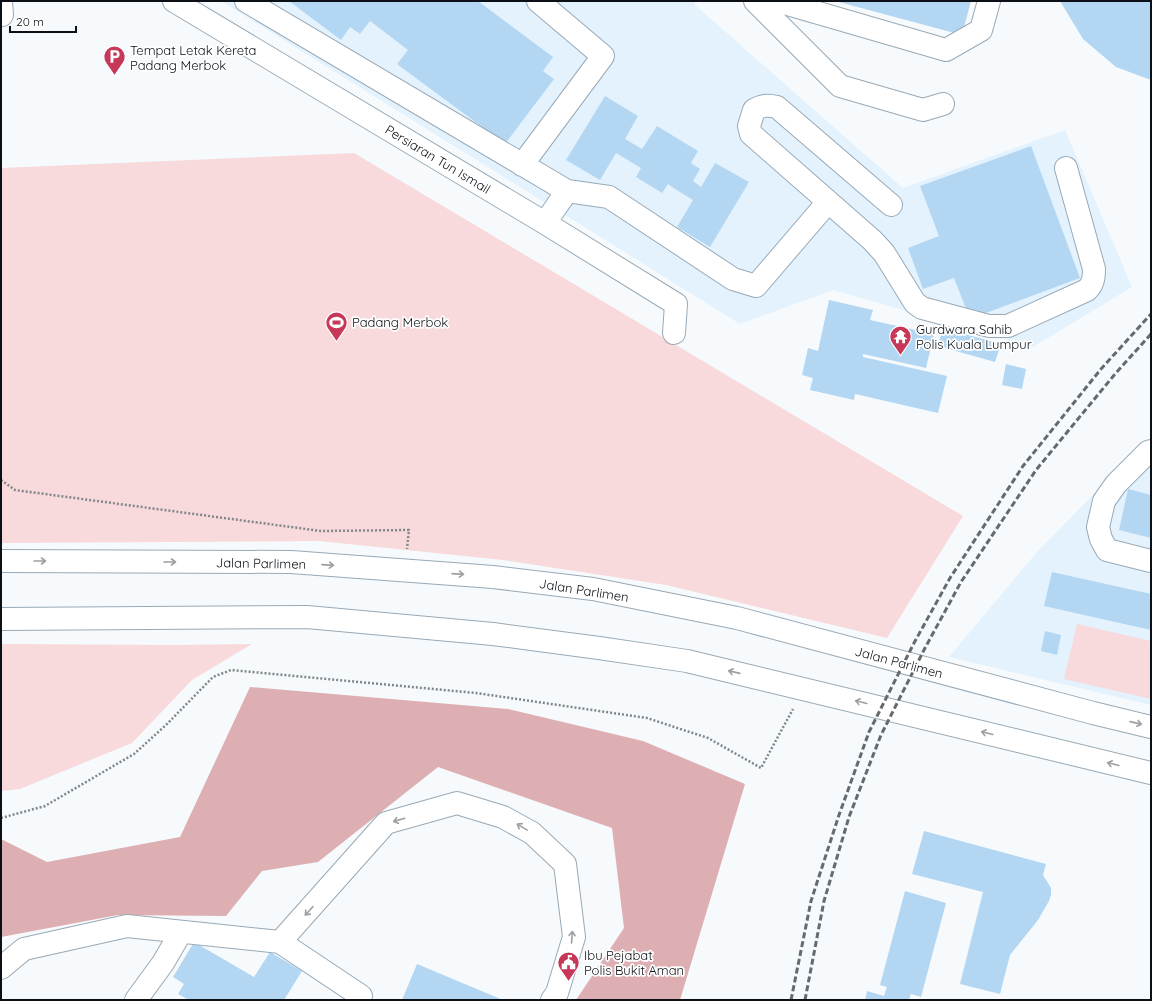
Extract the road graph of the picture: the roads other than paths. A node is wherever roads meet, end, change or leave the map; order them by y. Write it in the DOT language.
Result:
graph roads {
  1 [pos="174,1"];
  2 [pos="246,1"];
  3 [pos="538,1"];
  4 [pos="755,1"];
  5 [pos="777,1"];
  6 [pos="989,1"];
  7 [pos="942,104"];
  8 [pos="522,165"];
  9 [pos="1066,168"];
  10 [pos="567,191"];
  11 [pos="828,202"];
  12 [pos="891,205"];
  13 [pos="545,223"];
  14 [pos="674,333"];
  15 [pos="1151,451"];
  16 [pos="1,561"];
  17 [pos="1151,561"];
  18 [pos="1,619"];
  19 [pos="1151,727"];
  20 [pos="1151,773"];
  21 [pos="181,932"];
  22 [pos="280,942"];
  23 [pos="1,968"];
  24 [pos="358,999"];
  25 [pos="136,1000"];
  26 [pos="552,1000"];
  1 -- 13 [label="street, Persiaran Tun Ismail"];
  2 -- 8 [label="street"];
  3 -- 8 [label="street"];
  4 -- 7 [label="street"];
  5 -- 6 [label="street"];
  8 -- 10 [label="street"];
  9 -- 11 [label="street"];
  10 -- 11 [label="street"];
  10 -- 13 [label="street"];
  11 -- 12 [label="street"];
  13 -- 14 [label="street, Persiaran Tun Ismail"];
  15 -- 17 [label="street"];
  16 -- 19 [label="street, Jalan Parlimen, one-way"];
  20 -- 18 [label="street, one-way"];
  21 -- 22 [label="street"];
  21 -- 23 [label="street"];
  21 -- 25 [label="street"];
  22 -- 24 [label="street"];
  26 -- 22 [label="street, one-way"];
}
